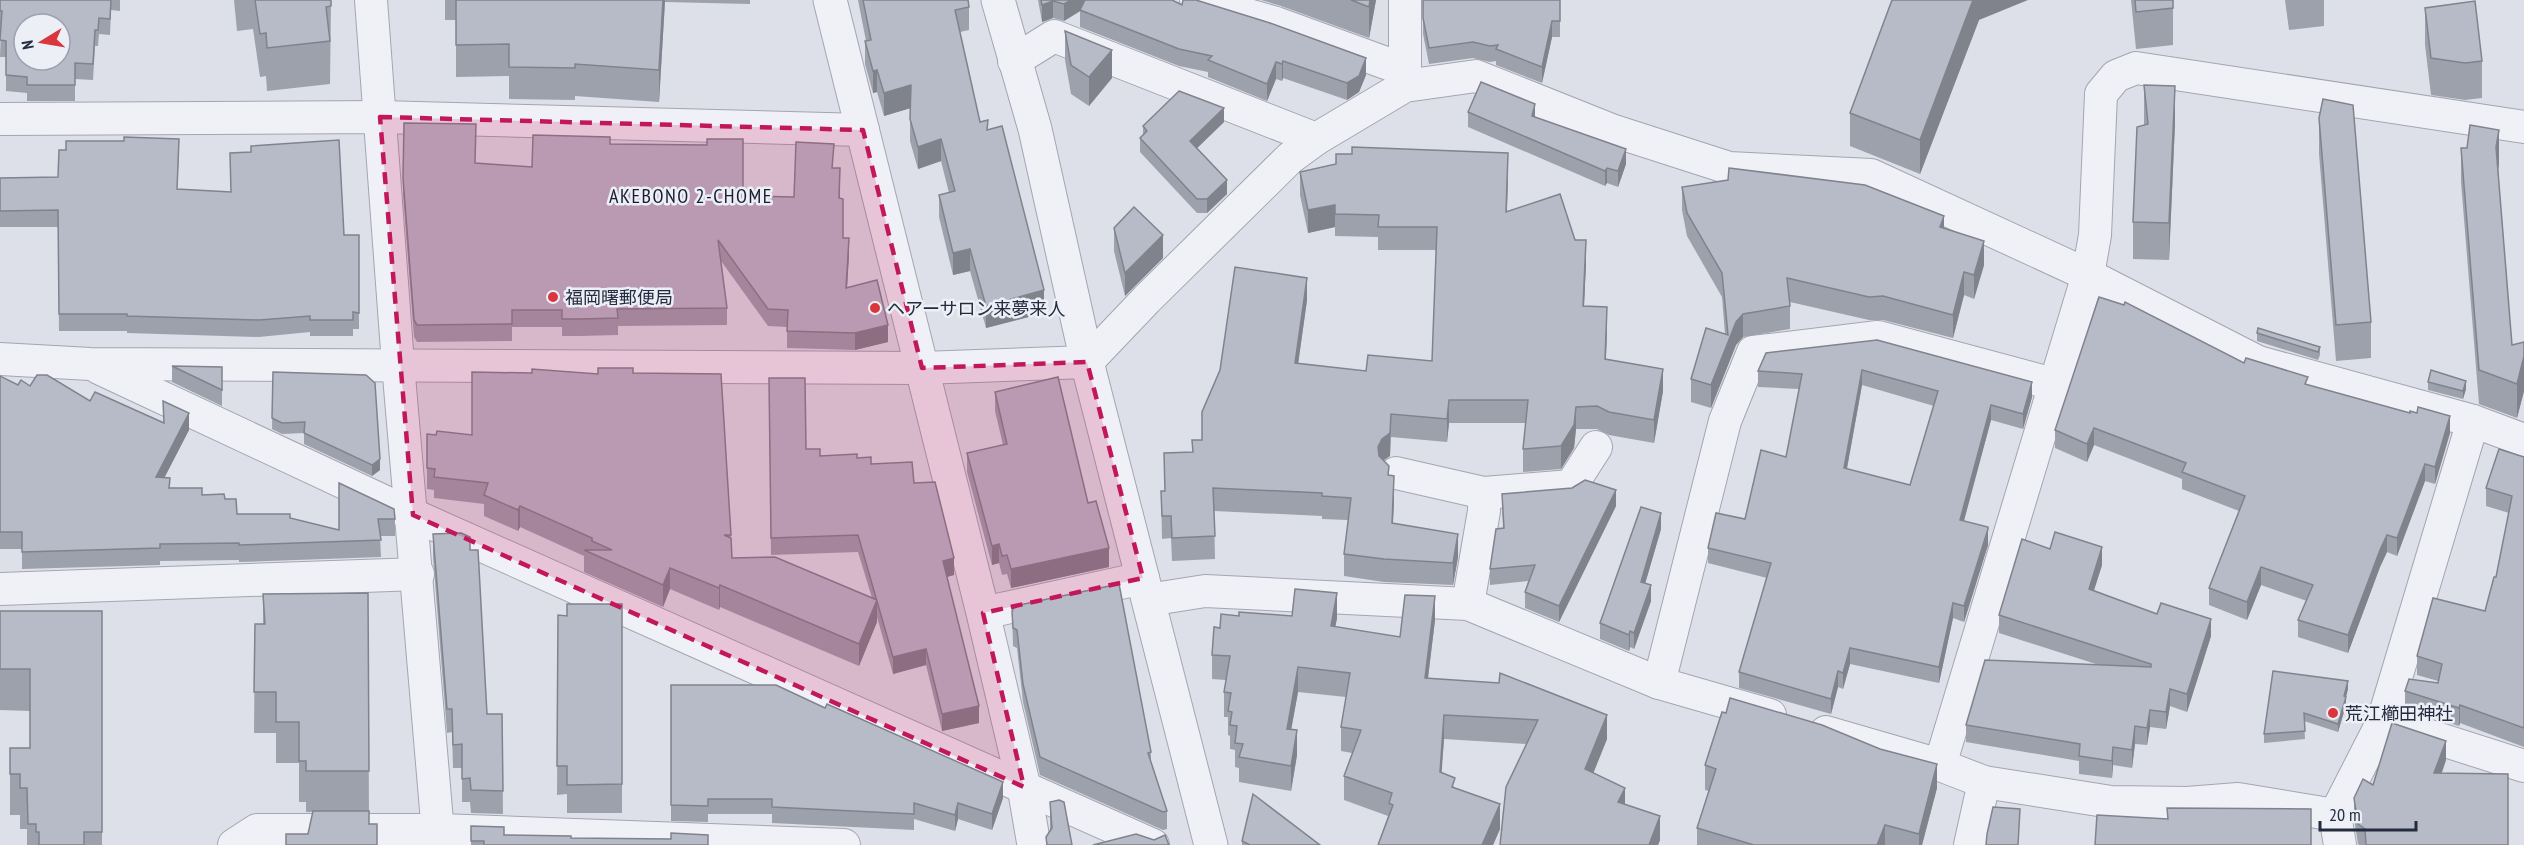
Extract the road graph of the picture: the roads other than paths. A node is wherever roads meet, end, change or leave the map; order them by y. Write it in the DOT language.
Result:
graph roads {
  1 [pos="371,0"];
  2 [pos="830,0"];
  3 [pos="998,0"];
  4 [pos="1196,0"];
  5 [pos="1405,0"];
  6 [pos="1014,61"];
  7 [pos="1405,78"];
  8 [pos="380,117"];
  9 [pos="0,119"];
  10 [pos="2524,127"];
  11 [pos="863,130"];
  12 [pos="1316,139"];
  13 [pos="2088,275"];
  14 [pos="0,359"];
  15 [pos="1087,362"];
  16 [pos="90,364"];
  17 [pos="398,364"];
  18 [pos="922,368"];
  19 [pos="2053,384"];
  20 [pos="2473,421"];
  21 [pos="2524,440"];
  22 [pos="1596,447"];
  23 [pos="1396,472"];
  24 [pos="1484,493"];
  25 [pos="412,515"];
  26 [pos="418,574"];
  27 [pos="0,589"];
  28 [pos="1146,589"];
  29 [pos="1468,604"];
  30 [pos="983,614"];
  31 [pos="1659,683"];
  32 [pos="2383,721"];
  33 [pos="1940,765"];
  34 [pos="2524,766"];
  35 [pos="1984,782"];
  36 [pos="1024,787"];
  37 [pos="2336,814"];
  38 [pos="439,837"];
  39 [pos="234,845"];
  40 [pos="843,845"];
  41 [pos="1034,845"];
  42 [pos="1154,845"];
  43 [pos="1211,845"];
  44 [pos="1970,845"];
  45 [pos="2340,845"];
  1 -- 8 [label="street"];
  2 -- 11 [label="street"];
  3 -- 6 [label="street"];
  4 -- 7 [label="street"];
  5 -- 7 [label="street"];
  6 -- 12 [label="street"];
  6 -- 15 [label="street"];
  7 -- 12 [label="street"];
  7 -- 13 [label="street"];
  8 -- 9 [label="street"];
  8 -- 11 [label="street"];
  8 -- 17 [label="street"];
  10 -- 13 [label="street"];
  11 -- 18 [label="street"];
  12 -- 15 [label="street"];
  13 -- 19 [label="street"];
  13 -- 20 [label="street"];
  14 -- 16 [label="street"];
  15 -- 18 [label="street"];
  15 -- 28 [label="street"];
  16 -- 17 [label="street"];
  16 -- 25 [label="street"];
  17 -- 18 [label="street"];
  17 -- 25 [label="street"];
  18 -- 30 [label="street"];
  19 -- 31 [label="street"];
  19 -- 33 [label="street"];
  20 -- 21 [label="street"];
  20 -- 32 [label="street"];
  22 -- 24 [label="street"];
  23 -- 24 [label="street"];
  24 -- 29 [label="street"];
  25 -- 26 [label="street"];
  25 -- 36 [label="street"];
  26 -- 27 [label="street"];
  26 -- 38 [label="street"];
  28 -- 29 [label="street"];
  28 -- 30 [label="street"];
  28 -- 43 [label="street"];
  29 -- 31 [label="street"];
  30 -- 36 [label="street"];
  31 -- 33 [label="street"];
  32 -- 34 [label="street"];
  32 -- 37 [label="street"];
  33 -- 35 [label="street"];
  35 -- 37 [label="street"];
  35 -- 44 [label="street"];
  36 -- 41 [label="street"];
  36 -- 42 [label="street"];
  37 -- 45 [label="street"];
  38 -- 39 [label="street"];
  38 -- 40 [label="street"];
}
